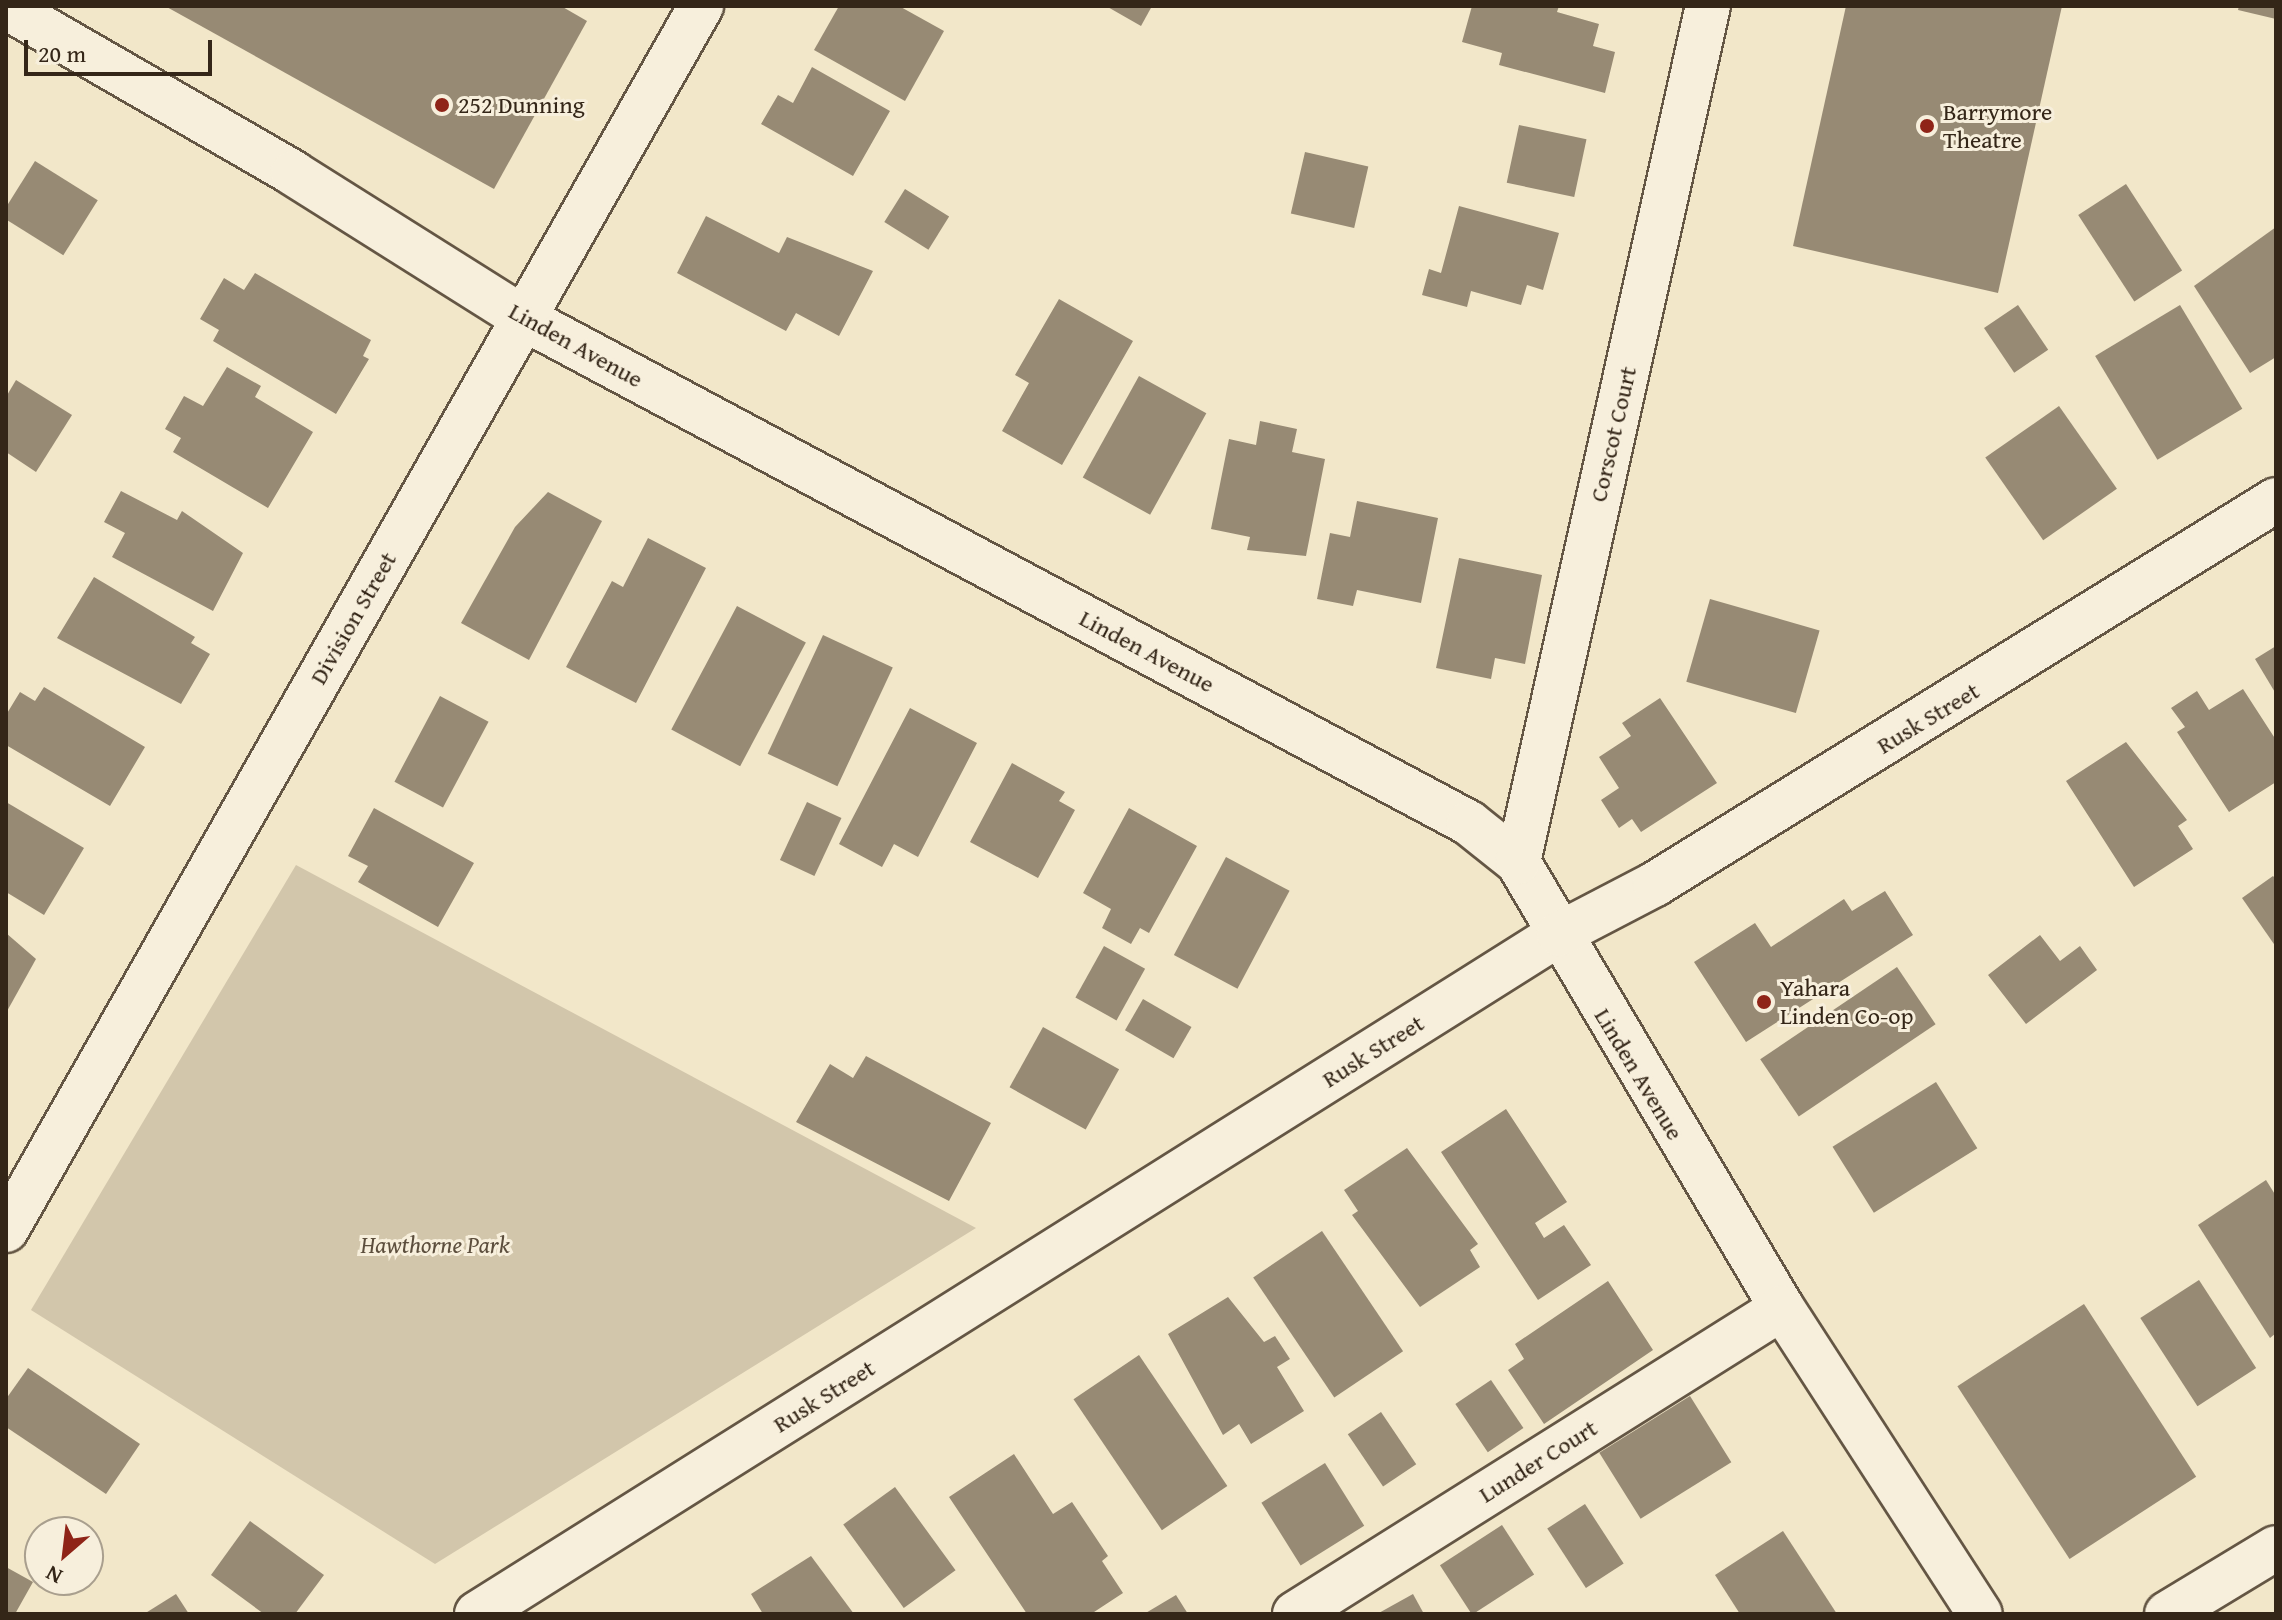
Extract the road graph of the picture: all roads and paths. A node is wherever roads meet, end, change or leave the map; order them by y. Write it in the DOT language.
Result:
graph roads {
  1 [pos="701,6"];
  2 [pos="1708,6"];
  3 [pos="6,7"];
  4 [pos="523,318"];
  5 [pos="2276,500"];
  6 [pos="1518,862"];
  7 [pos="1559,934"];
  8 [pos="6,1230"];
  9 [pos="1782,1308"];
  10 [pos="2276,1548"];
  11 [pos="477,1614"];
  12 [pos="1295,1614"];
  13 [pos="1980,1614"];
  14 [pos="2167,1614"];
  1 -- 4 [label="street, Division Street"];
  2 -- 6 [label="street, Corscot Court"];
  3 -- 4 [label="street, Linden Avenue"];
  4 -- 6 [label="street, Linden Avenue"];
  4 -- 8 [label="street, Division Street"];
  5 -- 7 [label="street, Rusk Street"];
  6 -- 7 [label="street, Linden Avenue"];
  7 -- 9 [label="street, Linden Avenue"];
  7 -- 11 [label="street, Rusk Street"];
  9 -- 12 [label="street, Lunder Court"];
  9 -- 13 [label="street, Linden Avenue"];
  10 -- 14 [label="street"];
}
